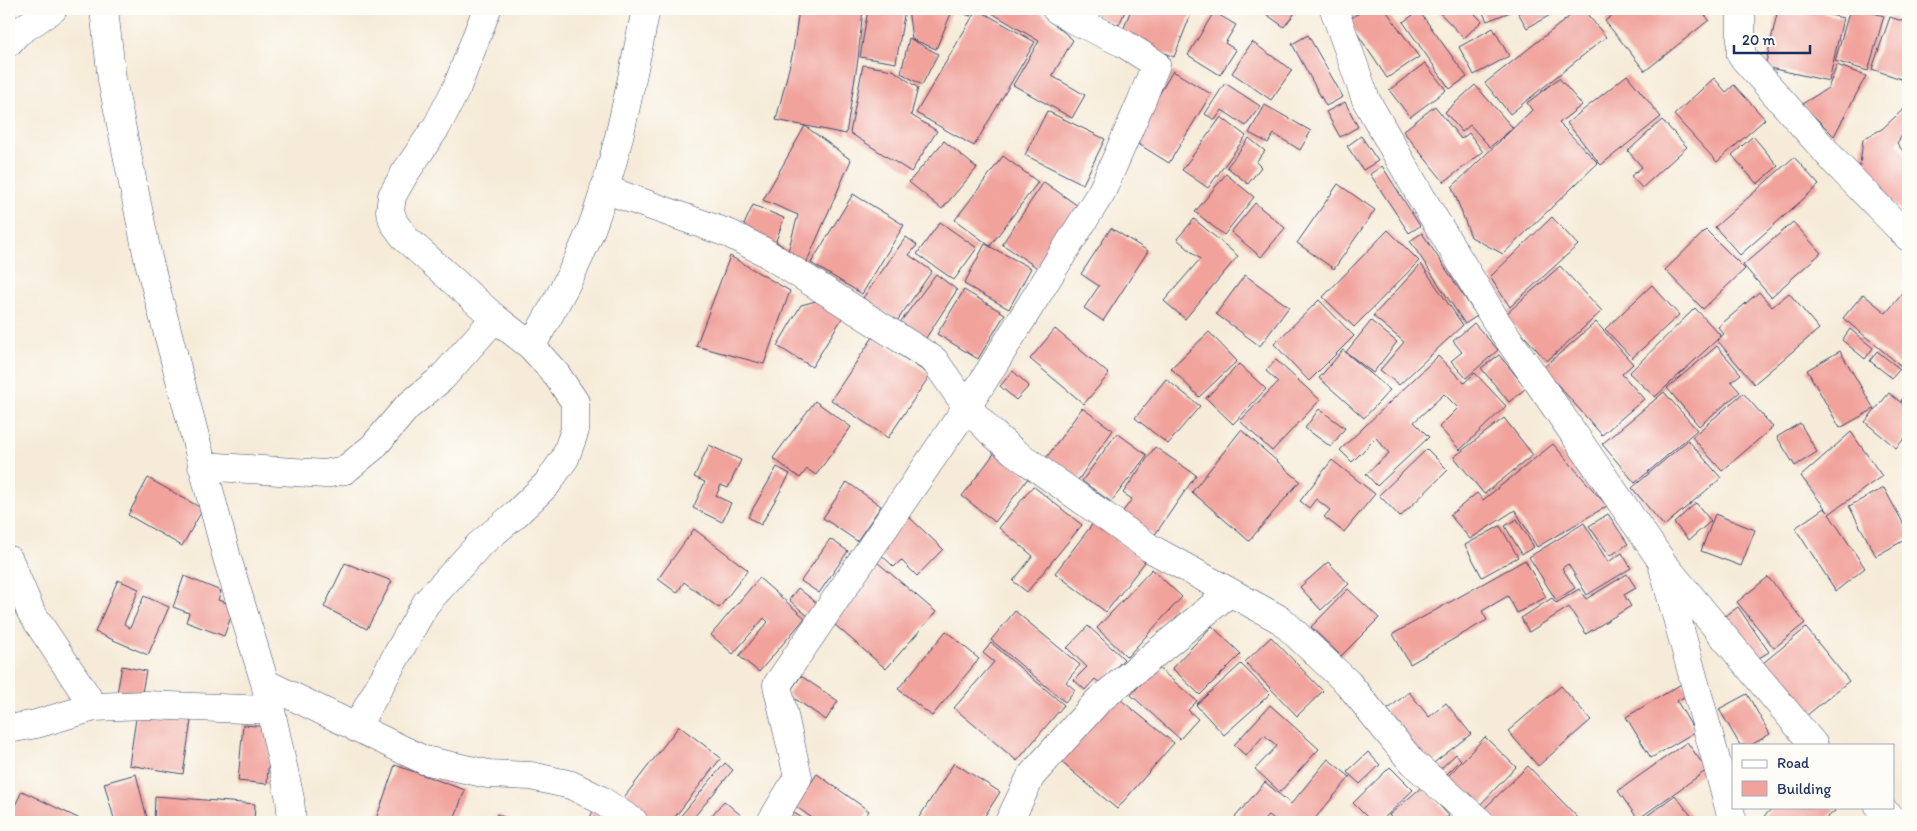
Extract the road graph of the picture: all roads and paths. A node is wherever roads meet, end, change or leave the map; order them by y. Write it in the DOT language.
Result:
graph roads {
  1 [pos="53,9"];
  2 [pos="104,9"];
  3 [pos="487,9"];
  4 [pos="646,9"];
  5 [pos="1056,9"];
  6 [pos="1334,9"];
  7 [pos="1741,9"];
  8 [pos="9,42"];
  9 [pos="604,189"];
  10 [pos="1908,237"];
  11 [pos="495,318"];
  12 [pos="531,346"];
  13 [pos="967,407"];
  14 [pos="202,466"];
  15 [pos="9,560"];
  16 [pos="1661,560"];
  17 [pos="1230,592"];
  18 [pos="265,683"];
  19 [pos="94,706"];
  20 [pos="271,710"];
  21 [pos="356,728"];
  22 [pos="9,729"];
  23 [pos="1813,744"];
  24 [pos="1880,808"];
  25 [pos="292,822"];
  26 [pos="634,822"];
  27 [pos="770,822"];
  28 [pos="1009,822"];
  29 [pos="1480,822"];
  30 [pos="1733,822"];
  31 [pos="1896,822"];
  1 -- 8 [label="street"];
  2 -- 14 [label="street"];
  3 -- 11 [label="street"];
  4 -- 9 [label="street"];
  5 -- 13 [label="street"];
  6 -- 16 [label="street"];
  7 -- 10 [label="street"];
  9 -- 12 [label="street"];
  9 -- 13 [label="street"];
  11 -- 12 [label="street"];
  11 -- 14 [label="street"];
  12 -- 21 [label="street"];
  13 -- 17 [label="street"];
  13 -- 27 [label="street"];
  14 -- 18 [label="street"];
  15 -- 19 [label="street"];
  16 -- 23 [label="street"];
  16 -- 30 [label="street"];
  17 -- 28 [label="street"];
  17 -- 29 [label="street"];
  18 -- 20 [label="street"];
  18 -- 21 [label="street"];
  19 -- 20 [label="street"];
  19 -- 22 [label="street"];
  20 -- 25 [label="street"];
  21 -- 26 [label="street"];
  24 -- 31 [label="street"];
}
